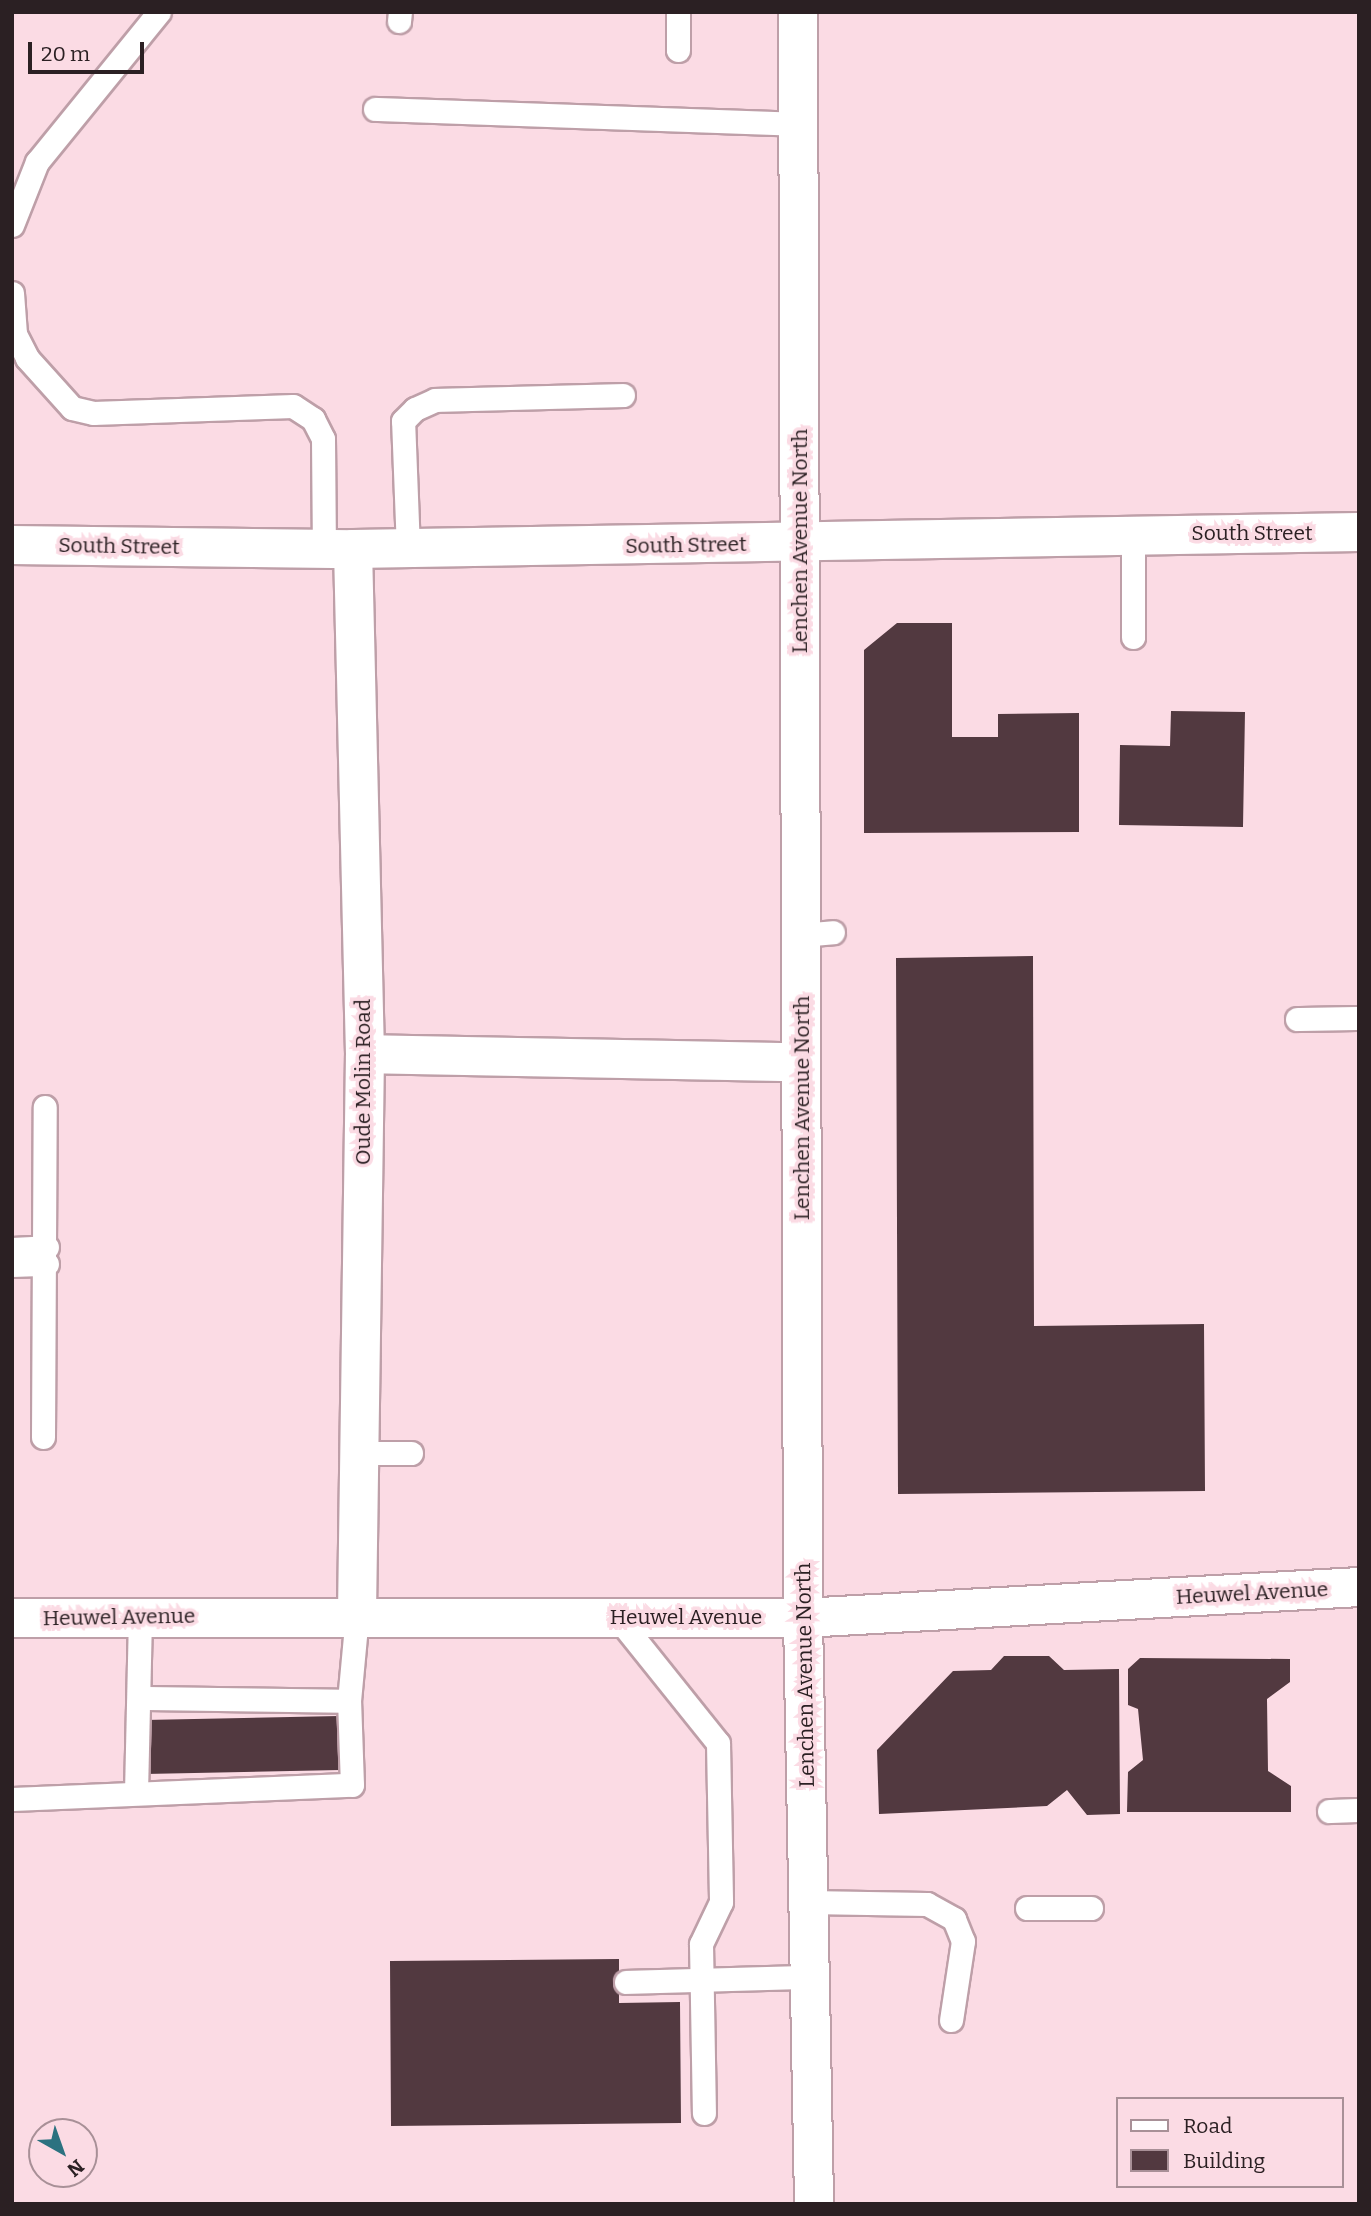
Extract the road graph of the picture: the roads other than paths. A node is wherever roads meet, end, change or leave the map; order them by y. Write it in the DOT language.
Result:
graph roads {
  1 [pos="159,12"];
  2 [pos="678,12"];
  3 [pos="798,12"];
  4 [pos="678,50"];
  5 [pos="375,109"];
  6 [pos="798,124"];
  7 [pos="12,225"];
  8 [pos="12,292"];
  9 [pos="623,395"];
  10 [pos="1359,532"];
  11 [pos="1133,534"];
  12 [pos="800,543"];
  13 [pos="12,545"];
  14 [pos="339,549"];
  15 [pos="408,549"];
  16 [pos="1133,637"];
  17 [pos="1359,1018"];
  18 [pos="1297,1019"];
  19 [pos="365,1054"];
  20 [pos="801,1062"];
  21 [pos="45,1107"];
  22 [pos="12,1249"];
  23 [pos="47,1256"];
  24 [pos="12,1265"];
  25 [pos="43,1437"];
  26 [pos="362,1453"];
  27 [pos="411,1453"];
  28 [pos="1359,1587"];
  29 [pos="357,1615"];
  30 [pos="140,1616"];
  31 [pos="617,1617"];
  32 [pos="12,1618"];
  33 [pos="803,1618"];
  34 [pos="140,1698"];
  35 [pos="349,1700"];
  36 [pos="136,1793"];
  37 [pos="12,1799"];
  38 [pos="1359,1810"];
  39 [pos="1329,1811"];
  40 [pos="808,1902"];
  41 [pos="1027,1908"];
  42 [pos="1091,1908"];
  43 [pos="809,1977"];
  44 [pos="704,1980"];
  45 [pos="626,1982"];
  46 [pos="951,2020"];
  47 [pos="704,2113"];
  48 [pos="814,2204"];
  1 -- 7 [label="lane"];
  2 -- 4 [label="lane"];
  3 -- 6 [label="street, Lenchen Avenue North"];
  5 -- 6 [label="lane"];
  6 -- 12 [label="street, Lenchen Avenue North"];
  8 -- 14 [label="lane"];
  9 -- 15 [label="lane"];
  10 -- 11 [label="street, South Street"];
  11 -- 12 [label="street, South Street"];
  11 -- 16 [label="lane"];
  12 -- 15 [label="street, South Street"];
  12 -- 20 [label="street, Lenchen Avenue North"];
  13 -- 14 [label="street, South Street"];
  14 -- 15 [label="street, South Street"];
  14 -- 19 [label="street, Oude Molin Road"];
  17 -- 18 [label="lane"];
  19 -- 20 [label="street"];
  19 -- 26 [label="street, Oude Molin Road"];
  20 -- 33 [label="street, Lenchen Avenue North"];
  21 -- 23 [label="lane"];
  22 -- 23 [label="lane"];
  23 -- 24 [label="lane"];
  23 -- 25 [label="lane"];
  26 -- 27 [label="lane"];
  26 -- 29 [label="street, Oude Molin Road"];
  28 -- 33 [label="street, Heuwel Avenue"];
  29 -- 30 [label="street, Heuwel Avenue"];
  29 -- 31 [label="street, Heuwel Avenue"];
  29 -- 35 [label="lane"];
  30 -- 32 [label="street, Heuwel Avenue"];
  30 -- 34 [label="lane"];
  31 -- 33 [label="street, Heuwel Avenue"];
  31 -- 44 [label="lane"];
  33 -- 40 [label="street, Lenchen Avenue North"];
  34 -- 35 [label="lane"];
  34 -- 36 [label="lane"];
  35 -- 36 [label="lane"];
  36 -- 37 [label="lane"];
  38 -- 39 [label="lane"];
  40 -- 43 [label="street, Lenchen Avenue North"];
  40 -- 46 [label="lane"];
  41 -- 42 [label="lane"];
  43 -- 44 [label="lane"];
  43 -- 48 [label="street, Lenchen Avenue North"];
  44 -- 45 [label="lane"];
  44 -- 47 [label="lane"];
}
